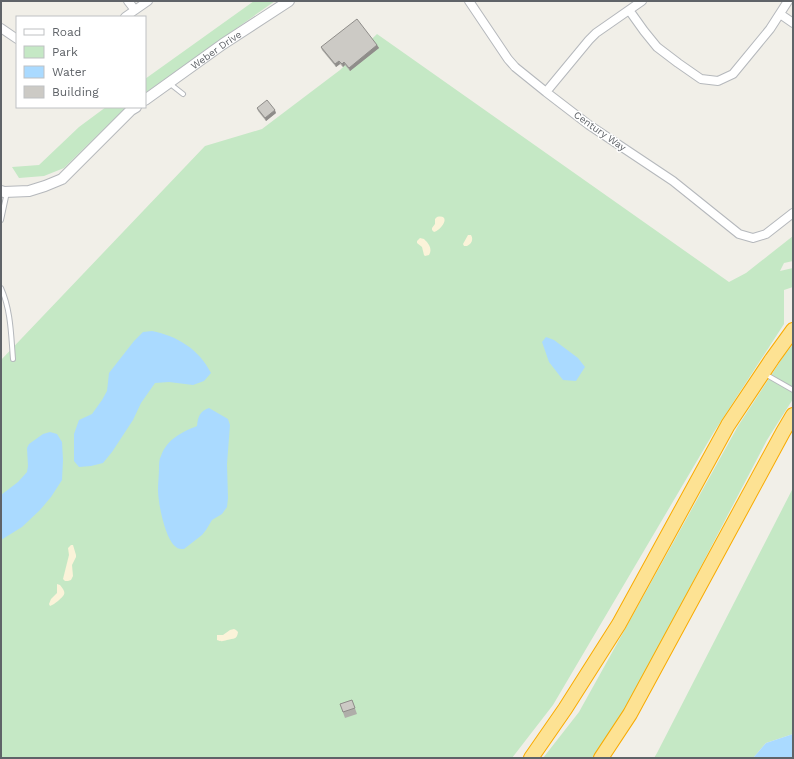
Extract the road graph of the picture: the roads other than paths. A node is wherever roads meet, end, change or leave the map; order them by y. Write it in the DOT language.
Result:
graph roads {
  1 [pos="128,1"];
  2 [pos="148,1"];
  3 [pos="289,1"];
  4 [pos="469,1"];
  5 [pos="642,1"];
  6 [pos="788,1"];
  7 [pos="135,10"];
  8 [pos="629,10"];
  9 [pos="780,14"];
  10 [pos="126,16"];
  11 [pos="793,23"];
  12 [pos="1,28"];
  13 [pos="16,38"];
  14 [pos="171,84"];
  15 [pos="546,92"];
  16 [pos="183,94"];
  17 [pos="146,99"];
  18 [pos="135,108"];
  19 [pos="4,191"];
  20 [pos="793,213"];
  21 [pos="1,220"];
  22 [pos="1,288"];
  23 [pos="793,330"];
  24 [pos="13,359"];
  25 [pos="762,373"];
  26 [pos="793,390"];
  27 [pos="793,415"];
  28 [pos="531,758"];
  29 [pos="601,758"];
  1 -- 7 [label="street"];
  2 -- 7 [label="street"];
  3 -- 14 [label="street, Weber Drive"];
  4 -- 15 [label="street, Century Way"];
  5 -- 8 [label="street"];
  6 -- 9 [label="street"];
  7 -- 10 [label="street"];
  8 -- 9 [label="street"];
  8 -- 15 [label="street"];
  9 -- 11 [label="street"];
  12 -- 13 [label="street"];
  14 -- 16 [label="lane"];
  14 -- 17 [label="street, Weber Drive"];
  15 -- 20 [label="street, Century Way"];
  18 -- 19 [label="street"];
  19 -- 21 [label="lane"];
  22 -- 24 [label="lane"];
  23 -- 25 [label="highway"];
  25 -- 26 [label="lane"];
  25 -- 28 [label="highway"];
  27 -- 29 [label="highway"];
}
